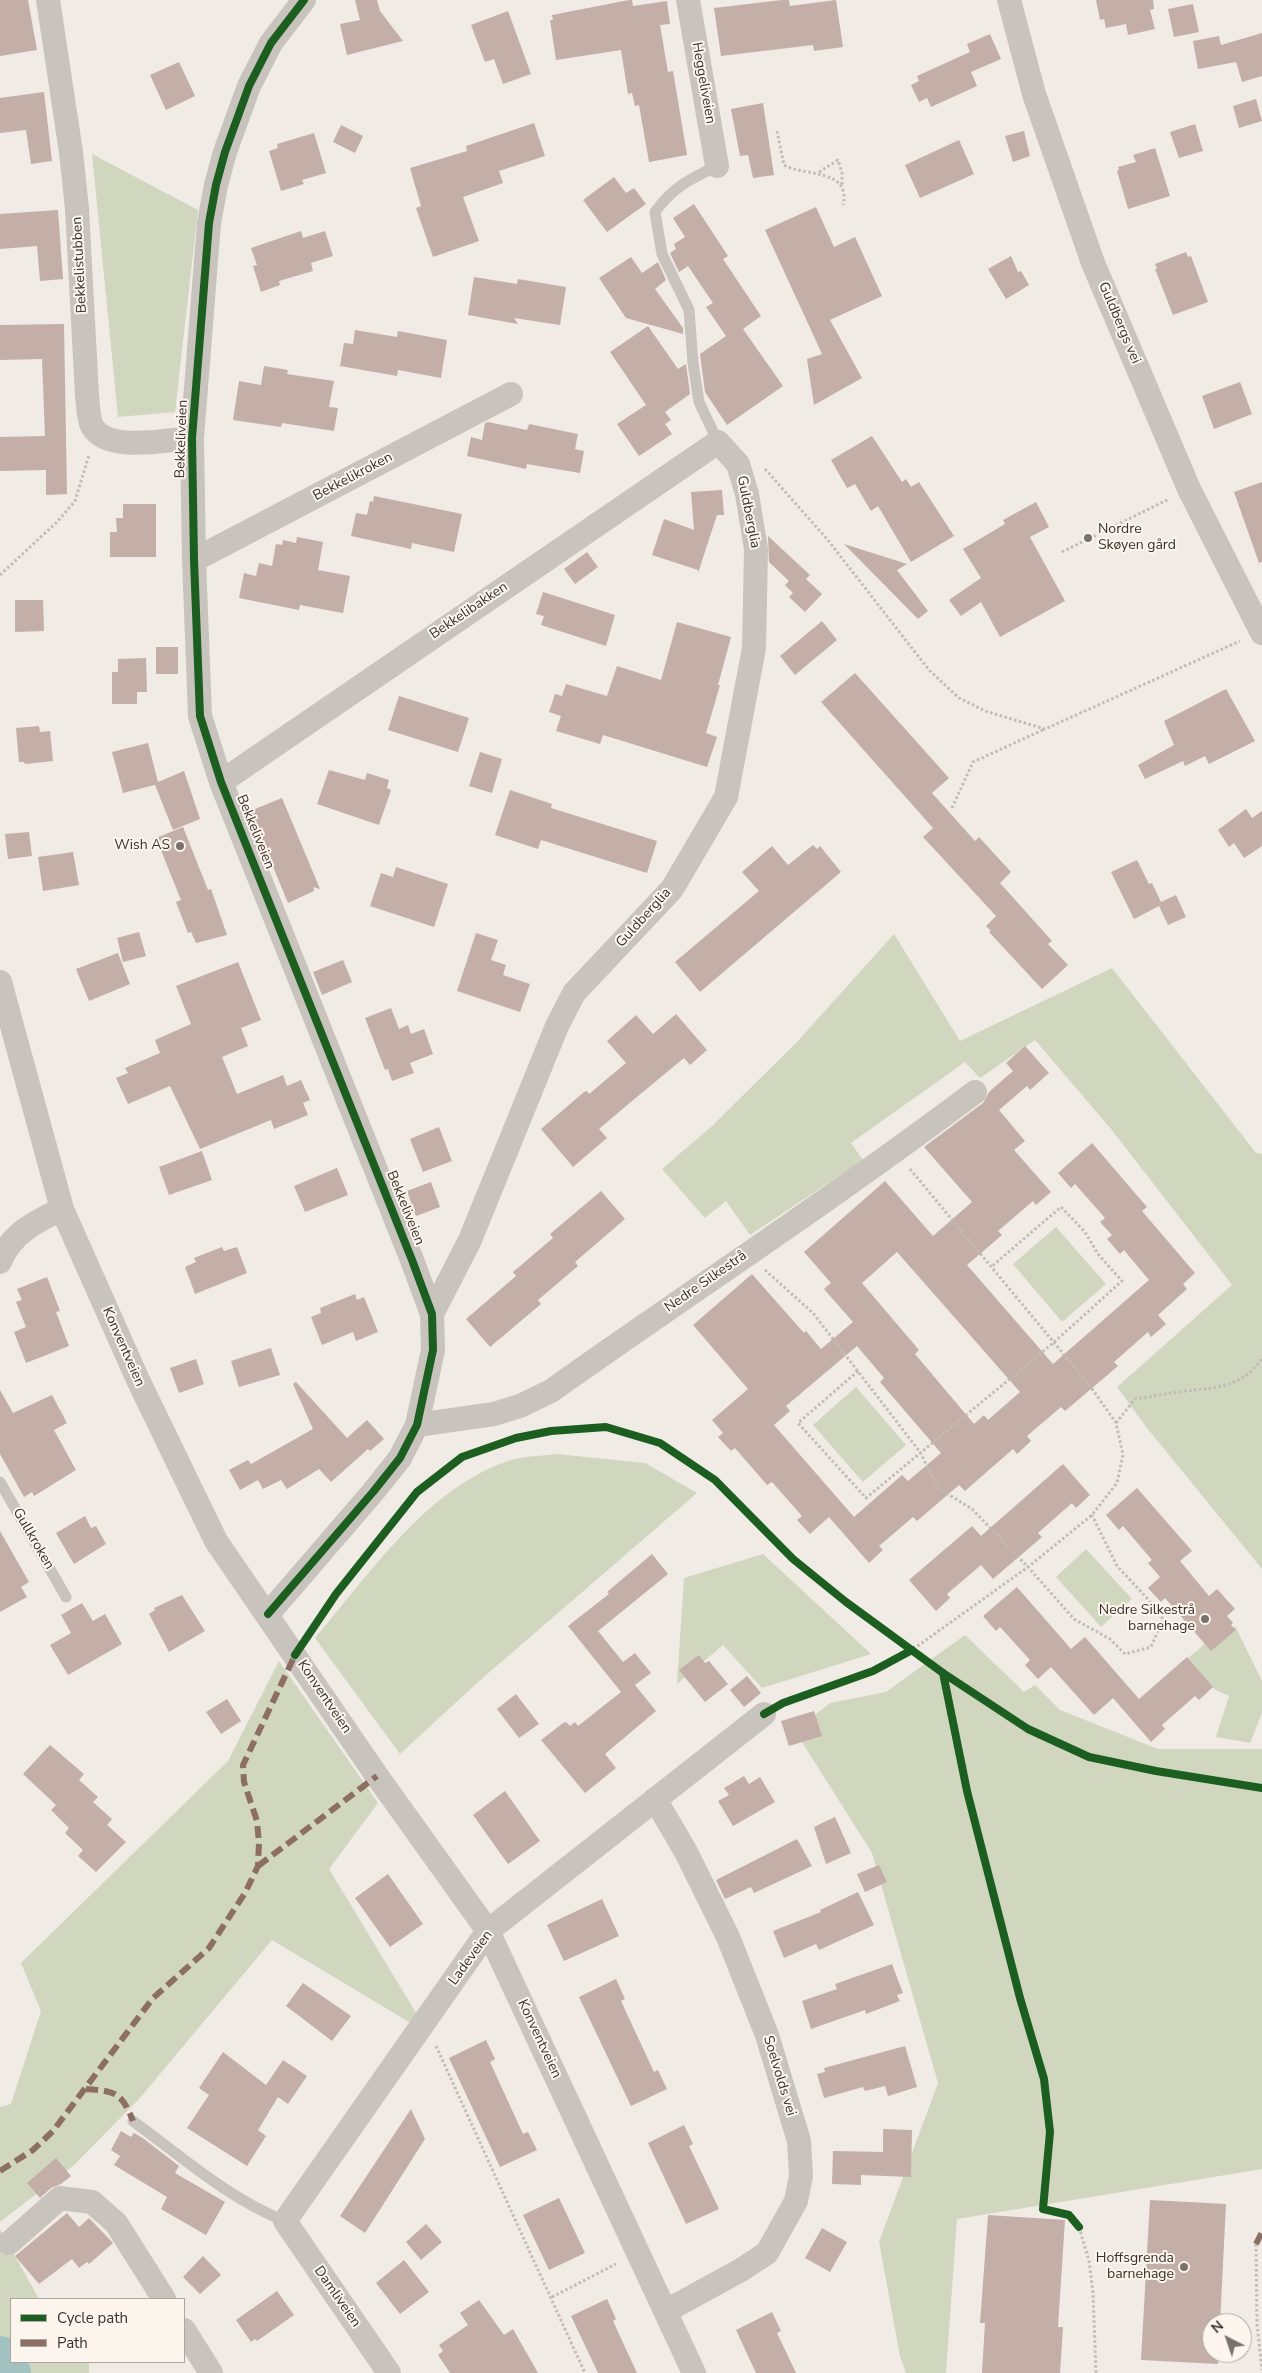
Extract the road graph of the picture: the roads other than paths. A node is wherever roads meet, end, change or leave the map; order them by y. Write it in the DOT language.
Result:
graph roads {
  1 [pos="48,0"];
  2 [pos="304,0"];
  3 [pos="688,0"];
  4 [pos="1009,0"];
  5 [pos="717,166"];
  6 [pos="511,394"];
  7 [pos="192,438"];
  8 [pos="718,442"];
  9 [pos="194,560"];
  10 [pos="1262,632"];
  11 [pos="221,782"];
  12 [pos="0,982"];
  13 [pos="975,1092"];
  14 [pos="62,1209"];
  15 [pos="0,1262"];
  16 [pos="432,1314"];
  17 [pos="417,1425"];
  18 [pos="0,1482"];
  19 [pos="66,1597"];
  20 [pos="268,1614"];
  21 [pos="764,1714"];
  22 [pos="655,1799"];
  23 [pos="488,1931"];
  24 [pos="133,2121"];
  25 [pos="285,2222"];
  26 [pos="9,2242"];
  27 [pos="163,2298"];
  28 [pos="666,2311"];
  29 [pos="185,2332"];
  30 [pos="211,2373"];
  31 [pos="389,2373"];
  32 [pos="694,2373"];
  1 -- 7 [label="street, Bekkelistubben"];
  2 -- 7 [label="street, Bekkeliveien"];
  3 -- 5 [label="street, Heggeliveien"];
  4 -- 10 [label="street, Guldbergs vei"];
  5 -- 8 [label="lane"];
  6 -- 9 [label="street, Bekkelikroken"];
  7 -- 9 [label="street, Bekkeliveien"];
  8 -- 11 [label="street, Bekkelibakken"];
  8 -- 16 [label="street, Guldberglia"];
  9 -- 11 [label="street, Bekkeliveien"];
  11 -- 16 [label="street, Bekkeliveien"];
  12 -- 14 [label="street, Konventveien"];
  13 -- 17 [label="street, Nedre Silkestrå"];
  14 -- 15 [label="street"];
  14 -- 20 [label="street, Konventveien"];
  16 -- 17 [label="street, Bekkeliveien"];
  17 -- 20 [label="street, Bekkeliveien"];
  18 -- 19 [label="lane, Gullkroken"];
  20 -- 23 [label="street, Konventveien"];
  21 -- 22 [label="street, Ladeveien"];
  22 -- 23 [label="street, Ladeveien"];
  22 -- 28 [label="street, Soelvolds vei"];
  23 -- 25 [label="street, Ladeveien"];
  23 -- 28 [label="street, Konventveien"];
  24 -- 25 [label="lane"];
  25 -- 31 [label="street, Damliveien"];
  26 -- 27 [label="street"];
  28 -- 32 [label="street, Konventveien"];
  29 -- 30 [label="street"];
}
